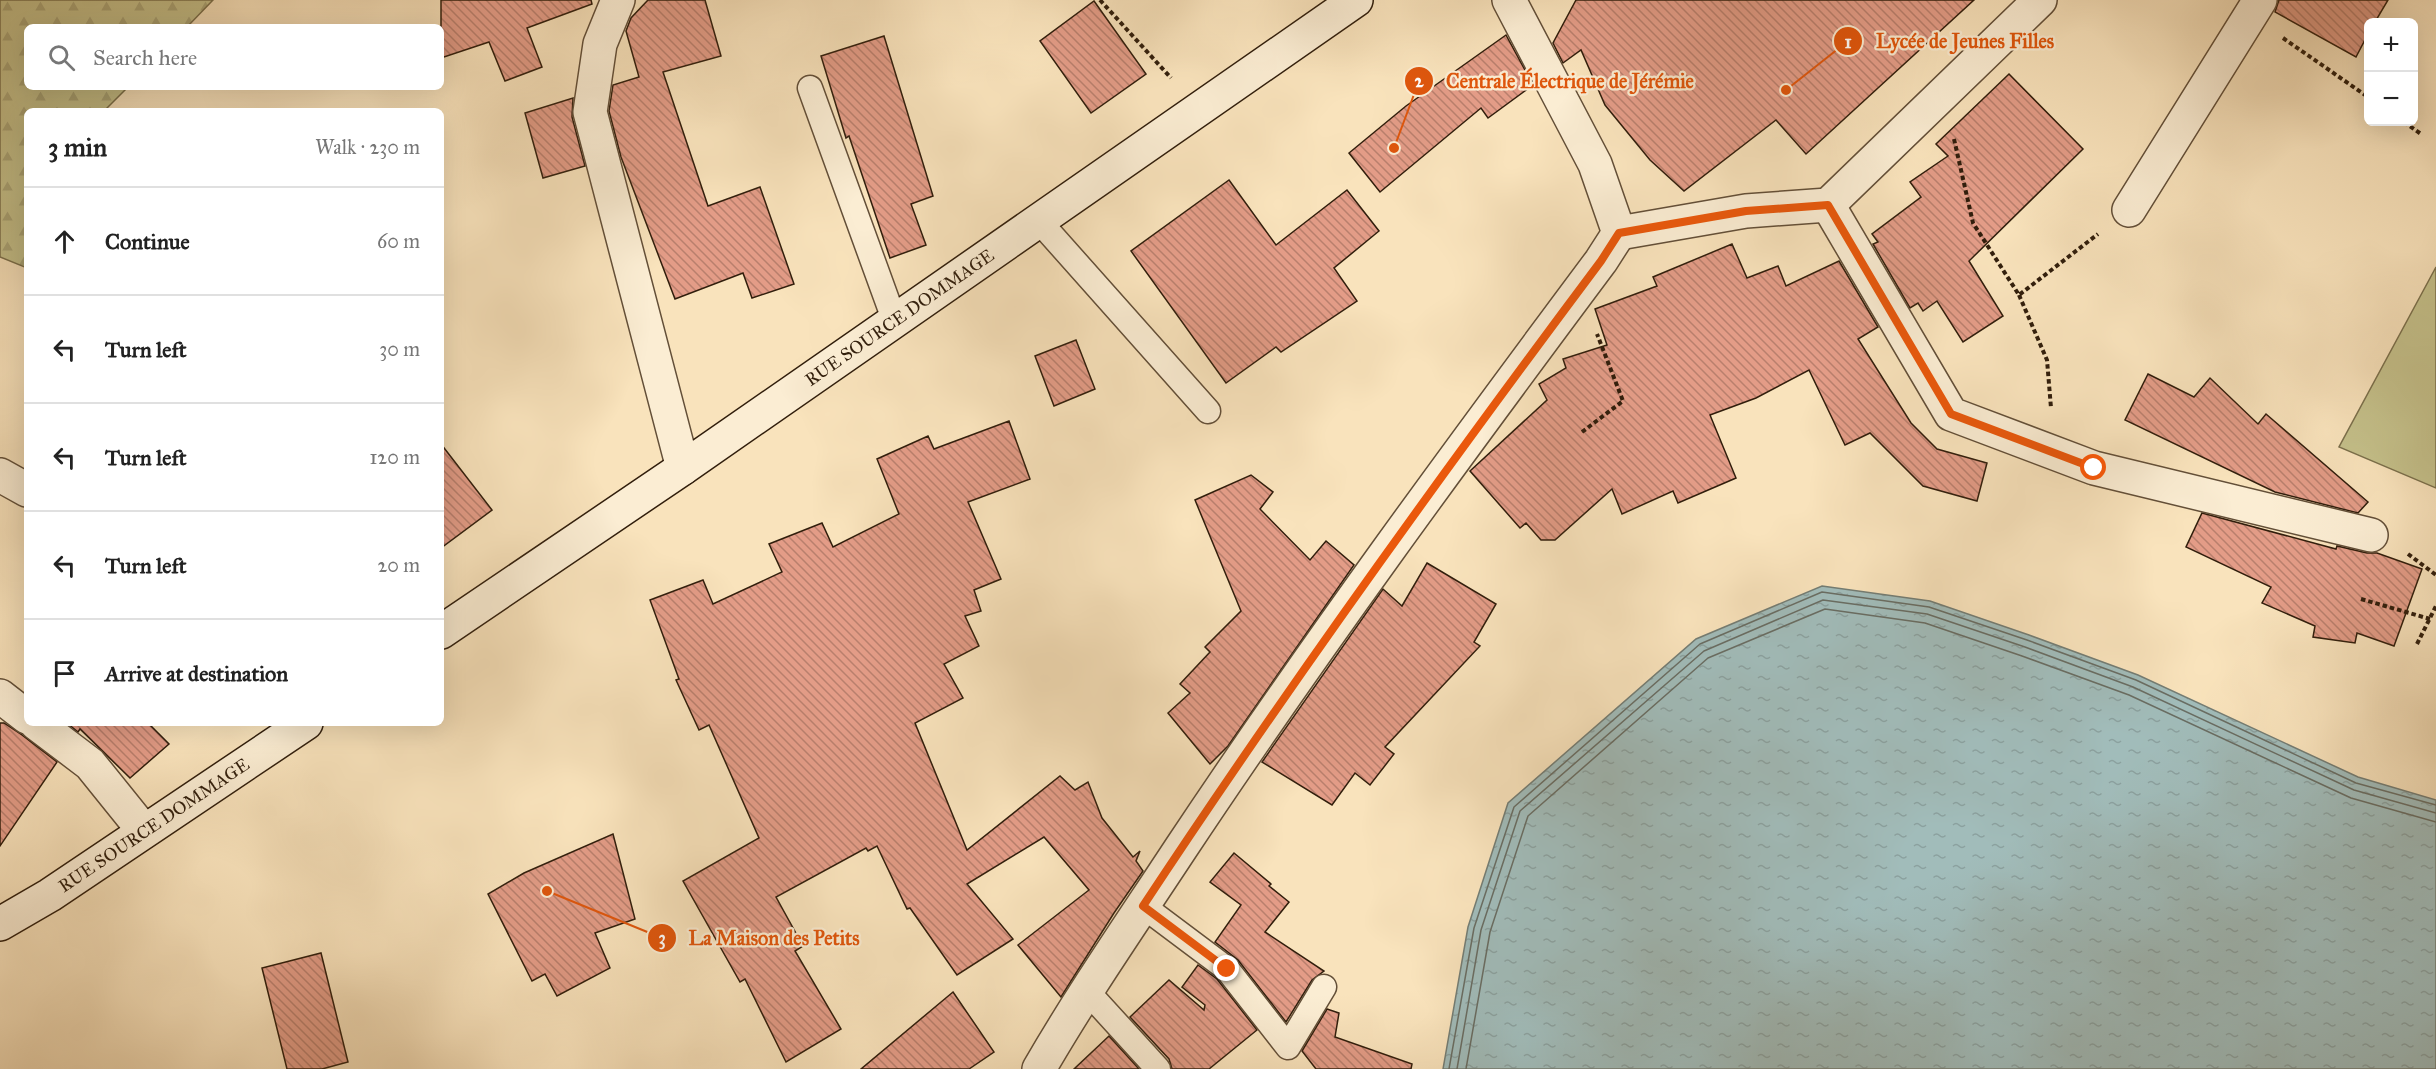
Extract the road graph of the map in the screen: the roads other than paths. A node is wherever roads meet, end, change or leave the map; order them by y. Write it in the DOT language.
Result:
graph roads {
  1 [pos="618,0"];
  2 [pos="1509,0"];
  3 [pos="2040,0"];
  4 [pos="1352,1"];
  5 [pos="2247,5"];
  6 [pos="810,88"];
  7 [pos="1828,205"];
  8 [pos="2129,210"];
  9 [pos="1039,221"];
  10 [pos="1619,233"];
  11 [pos="895,322"];
  12 [pos="1208,411"];
  13 [pos="683,468"];
  14 [pos="0,475"];
  15 [pos="24,488"];
  16 [pos="2371,535"];
  17 [pos="444,630"];
  18 [pos="0,696"];
  19 [pos="24,715"];
  20 [pos="40,726"];
  21 [pos="302,726"];
  22 [pos="144,831"];
  23 [pos="1143,906"];
  24 [pos="0,924"];
  25 [pos="1324,987"];
  26 [pos="1086,990"];
  27 [pos="1039,1069"];
  28 [pos="1158,1069"];
  1 -- 13 [label="street"];
  2 -- 10 [label="street"];
  3 -- 7 [label="street"];
  4 -- 9 [label="street, RUE SOURCE DOMMAGE"];
  5 -- 8 [label="street"];
  6 -- 11 [label="lane"];
  7 -- 10 [label="street"];
  7 -- 16 [label="street"];
  9 -- 11 [label="street, RUE SOURCE DOMMAGE"];
  9 -- 12 [label="lane"];
  10 -- 23 [label="street"];
  11 -- 13 [label="street, RUE SOURCE DOMMAGE"];
  13 -- 17 [label="street, RUE SOURCE DOMMAGE"];
  14 -- 15 [label="street"];
  18 -- 19 [label="street"];
  20 -- 22 [label="street"];
  21 -- 22 [label="street, RUE SOURCE DOMMAGE"];
  22 -- 24 [label="street, RUE SOURCE DOMMAGE"];
  23 -- 25 [label="lane"];
  23 -- 26 [label="street"];
  26 -- 27 [label="street"];
  26 -- 28 [label="lane"];
}
